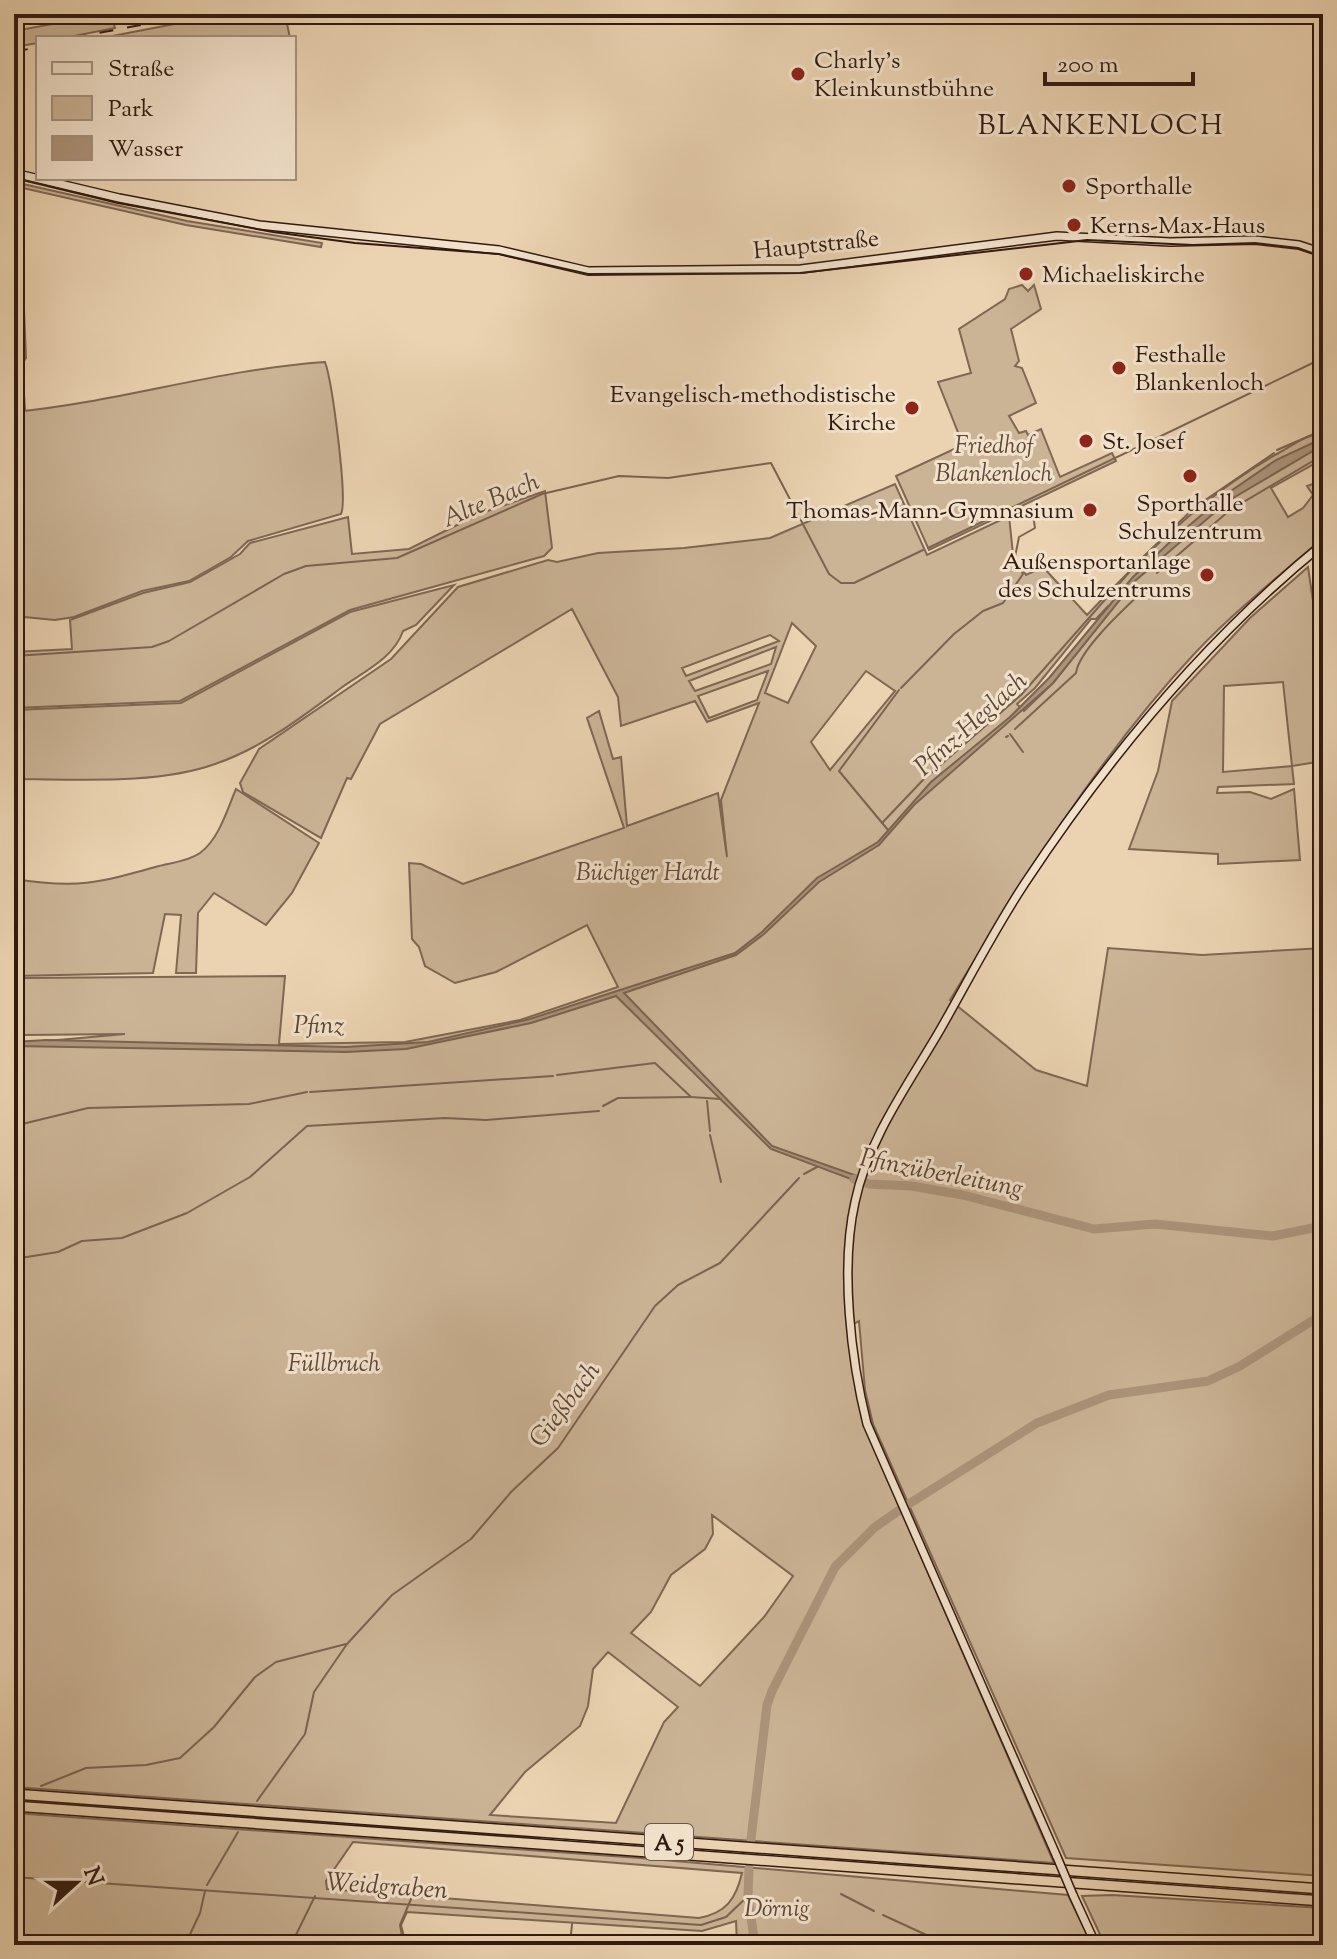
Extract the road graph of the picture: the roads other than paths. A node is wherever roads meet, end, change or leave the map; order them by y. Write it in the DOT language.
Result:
graph roads {
  1 [pos="14,173"];
  2 [pos="36,178"];
  3 [pos="45,180"];
  4 [pos="1323,253"];
  5 [pos="1323,544"];
  6 [pos="14,1794"];
  7 [pos="14,1806"];
  8 [pos="1323,1889"];
  9 [pos="1323,1901"];
  10 [pos="1096,1945"];
  1 -- 2 [label="main road, Hauptstraße"];
  3 -- 4 [label="main road, Hauptstraße"];
  5 -- 10 [label="main road, bridge"];
  6 -- 8 [label="highway, A 5"];
  7 -- 9 [label="highway, A 5"];
}
